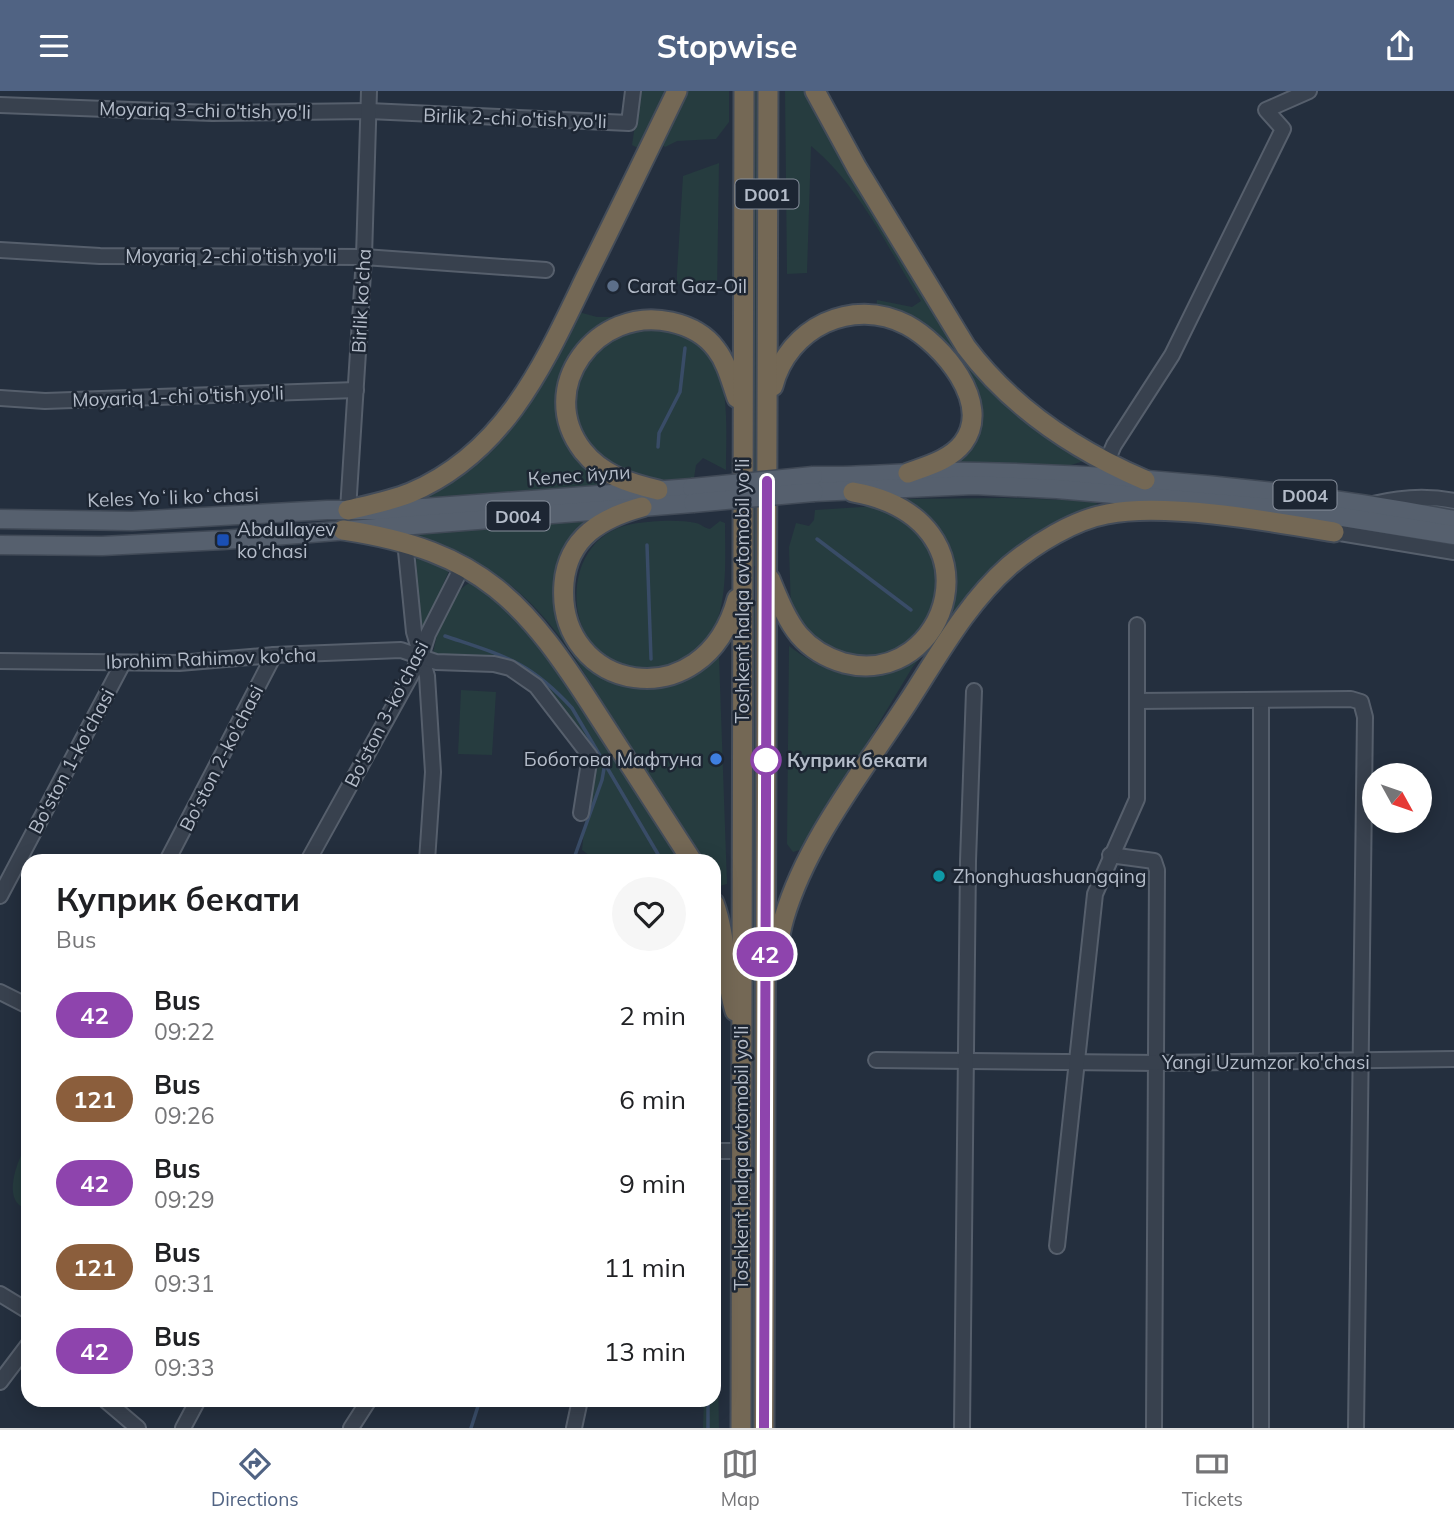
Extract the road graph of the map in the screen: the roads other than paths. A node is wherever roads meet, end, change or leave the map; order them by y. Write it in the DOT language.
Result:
graph roads {
  1 [pos="369,91"];
  2 [pos="633,91"];
  3 [pos="677,91"];
  4 [pos="744,91"];
  5 [pos="768,91"];
  6 [pos="815,91"];
  7 [pos="1309,91"];
  8 [pos="0,106"];
  9 [pos="369,111"];
  10 [pos="0,250"];
  11 [pos="364,257"];
  12 [pos="545,270"];
  13 [pos="356,390"];
  14 [pos="0,398"];
  15 [pos="767,411"];
  16 [pos="743,416"];
  17 [pos="1107,461"];
  18 [pos="908,473"];
  19 [pos="813,484"];
  20 [pos="1153,486"];
  21 [pos="658,490"];
  22 [pos="853,492"];
  23 [pos="692,496"];
  24 [pos="1454,501"];
  25 [pos="1372,505"];
  26 [pos="642,507"];
  27 [pos="348,510"];
  28 [pos="1306,511"];
  29 [pos="0,519"];
  30 [pos="1454,520"];
  31 [pos="72,522"];
  32 [pos="343,530"];
  33 [pos="1334,532"];
  34 [pos="0,535"];
  35 [pos="1454,535"];
  36 [pos="405,541"];
  37 [pos="0,545"];
  38 [pos="1454,552"];
  39 [pos="463,565"];
  40 [pos="766,572"];
  41 [pos="742,574"];
  42 [pos="1138,625"];
  43 [pos="274,655"];
  44 [pos="421,657"];
  45 [pos="0,661"];
  46 [pos="123,663"];
  47 [pos="974,691"];
  48 [pos="1261,700"];
  49 [pos="1138,701"];
  50 [pos="581,813"];
  51 [pos="22,854"];
  52 [pos="171,854"];
  53 [pos="312,854"];
  54 [pos="426,854"];
  55 [pos="688,854"];
  56 [pos="1110,855"];
  57 [pos="21,856"];
  58 [pos="0,896"];
  59 [pos="721,922"];
  60 [pos="0,992"];
  61 [pos="21,1002"];
  62 [pos="765,1020"];
  63 [pos="741,1033"];
  64 [pos="1454,1059"];
  65 [pos="876,1060"];
  66 [pos="968,1061"];
  67 [pos="1079,1061"];
  68 [pos="1260,1061"];
  69 [pos="1359,1061"];
  70 [pos="1158,1063"];
  71 [pos="721,1151"];
  72 [pos="741,1151"];
  73 [pos="1057,1246"];
  74 [pos="0,1294"];
  75 [pos="21,1307"];
  76 [pos="21,1354"];
  77 [pos="0,1382"];
  78 [pos="112,1407"];
  79 [pos="194,1407"];
  80 [pos="364,1407"];
  81 [pos="578,1407"];
  82 [pos="138,1428"];
  83 [pos="183,1428"];
  84 [pos="351,1428"];
  85 [pos="574,1428"];
  86 [pos="741,1428"];
  87 [pos="764,1428"];
  88 [pos="962,1428"];
  89 [pos="1154,1428"];
  90 [pos="1261,1428"];
  91 [pos="1356,1428"];
  1 -- 9 [label="street, Birlik ko'cha"];
  2 -- 9 [label="street, Birlik 2-chi o'tish yo'li"];
  3 -- 27 [label="highway"];
  4 -- 16 [label="highway, Toshkent halqa avtomobil yo'li / D001"];
  5 -- 15 [label="highway, Toshkent halqa avtomobil yo'li / D001"];
  6 -- 17 [label="highway"];
  7 -- 17 [label="street"];
  8 -- 9 [label="street, Moyariq 3-chi o'tish yo'li"];
  9 -- 11 [label="street, Birlik ko'cha"];
  10 -- 11 [label="street, Moyariq 2-chi o'tish yo'li"];
  11 -- 12 [label="street, Moyariq 2-chi o'tish yo'li"];
  11 -- 13 [label="street, Birlik ko'cha"];
  13 -- 14 [label="street, Moyariq 1-chi o'tish yo'li"];
  13 -- 27 [label="street, Birlik ko'cha"];
  15 -- 18 [label="highway"];
  15 -- 40 [label="highway, Toshkent halqa avtomobil yo'li / D001"];
  16 -- 21 [label="highway"];
  16 -- 41 [label="highway, Toshkent halqa avtomobil yo'li / D001"];
  17 -- 20 [label="highway"];
  18 -- 19 [label="main road, D004"];
  18 -- 20 [label="main road, D004"];
  19 -- 22 [label="main road, D004"];
  19 -- 23 [label="main road, Келес йули / D004, bridge"];
  20 -- 22 [label="main road, D004"];
  20 -- 25 [label="main road, D004"];
  20 -- 28 [label="main road, D004"];
  21 -- 23 [label="main road, Келес йули / D004"];
  21 -- 27 [label="main road, Келес йули / D004"];
  22 -- 40 [label="highway"];
  23 -- 26 [label="main road, D004"];
  24 -- 25 [label="street"];
  25 -- 30 [label="main road, D004"];
  26 -- 32 [label="main road, D004"];
  26 -- 41 [label="highway"];
  27 -- 31 [label="main road, Keles Yoʻli koʻchasi"];
  28 -- 33 [label="main road"];
  28 -- 35 [label="main road, D004"];
  29 -- 31 [label="main road, Keles Yoʻli koʻchasi"];
  31 -- 34 [label="main road"];
  32 -- 36 [label="highway"];
  32 -- 37 [label="main road"];
  33 -- 38 [label="street"];
  33 -- 62 [label="highway"];
  36 -- 39 [label="highway"];
  36 -- 44 [label="street"];
  39 -- 44 [label="street, Bo'ston 3-ko'chasi"];
  39 -- 55 [label="highway"];
  40 -- 62 [label="highway, Toshkent halqa avtomobil yo'li / D001"];
  41 -- 63 [label="highway, Toshkent halqa avtomobil yo'li / D001"];
  42 -- 49 [label="street"];
  43 -- 44 [label="street, Ibrohim Rahimov ko'cha"];
  43 -- 46 [label="street, Ibrohim Rahimov ko'cha"];
  43 -- 52 [label="street, Bo'ston 2-ko'chasi"];
  44 -- 50 [label="street, Ibrohim Rahimov ko'cha"];
  44 -- 53 [label="street, Bo'ston 3-ko'chasi"];
  44 -- 54 [label="street"];
  45 -- 46 [label="street, Ibrohim Rahimov ko'cha"];
  46 -- 51 [label="street, Bo'ston 1-ko'chasi"];
  47 -- 66 [label="street"];
  48 -- 49 [label="street"];
  48 -- 68 [label="street"];
  48 -- 69 [label="street"];
  49 -- 56 [label="street"];
  56 -- 67 [label="street"];
  56 -- 70 [label="street"];
  57 -- 58 [label="street, Bo'ston 1-ko'chasi"];
  59 -- 63 [label="highway"];
  60 -- 61 [label="street"];
  62 -- 87 [label="highway, Toshkent halqa avtomobil yo'li / D001"];
  63 -- 72 [label="highway, Toshkent halqa avtomobil yo'li / D001"];
  64 -- 69 [label="street, Yangi Uzumzor ko'chasi"];
  65 -- 66 [label="street, Yangi Uzumzor ko'chasi"];
  66 -- 67 [label="street, Yangi Uzumzor ko'chasi"];
  66 -- 88 [label="street"];
  67 -- 70 [label="street, Yangi Uzumzor ko'chasi"];
  67 -- 73 [label="street"];
  68 -- 69 [label="street, Yangi Uzumzor ko'chasi"];
  68 -- 70 [label="street, Yangi Uzumzor ko'chasi"];
  68 -- 90 [label="street"];
  69 -- 91 [label="street"];
  70 -- 89 [label="street"];
  71 -- 72 [label="street"];
  72 -- 86 [label="highway, Toshkent halqa avtomobil yo'li / D001"];
  74 -- 75 [label="street"];
  76 -- 77 [label="street"];
  78 -- 82 [label="street"];
  79 -- 83 [label="street"];
  80 -- 84 [label="street"];
  81 -- 85 [label="street"];
}
